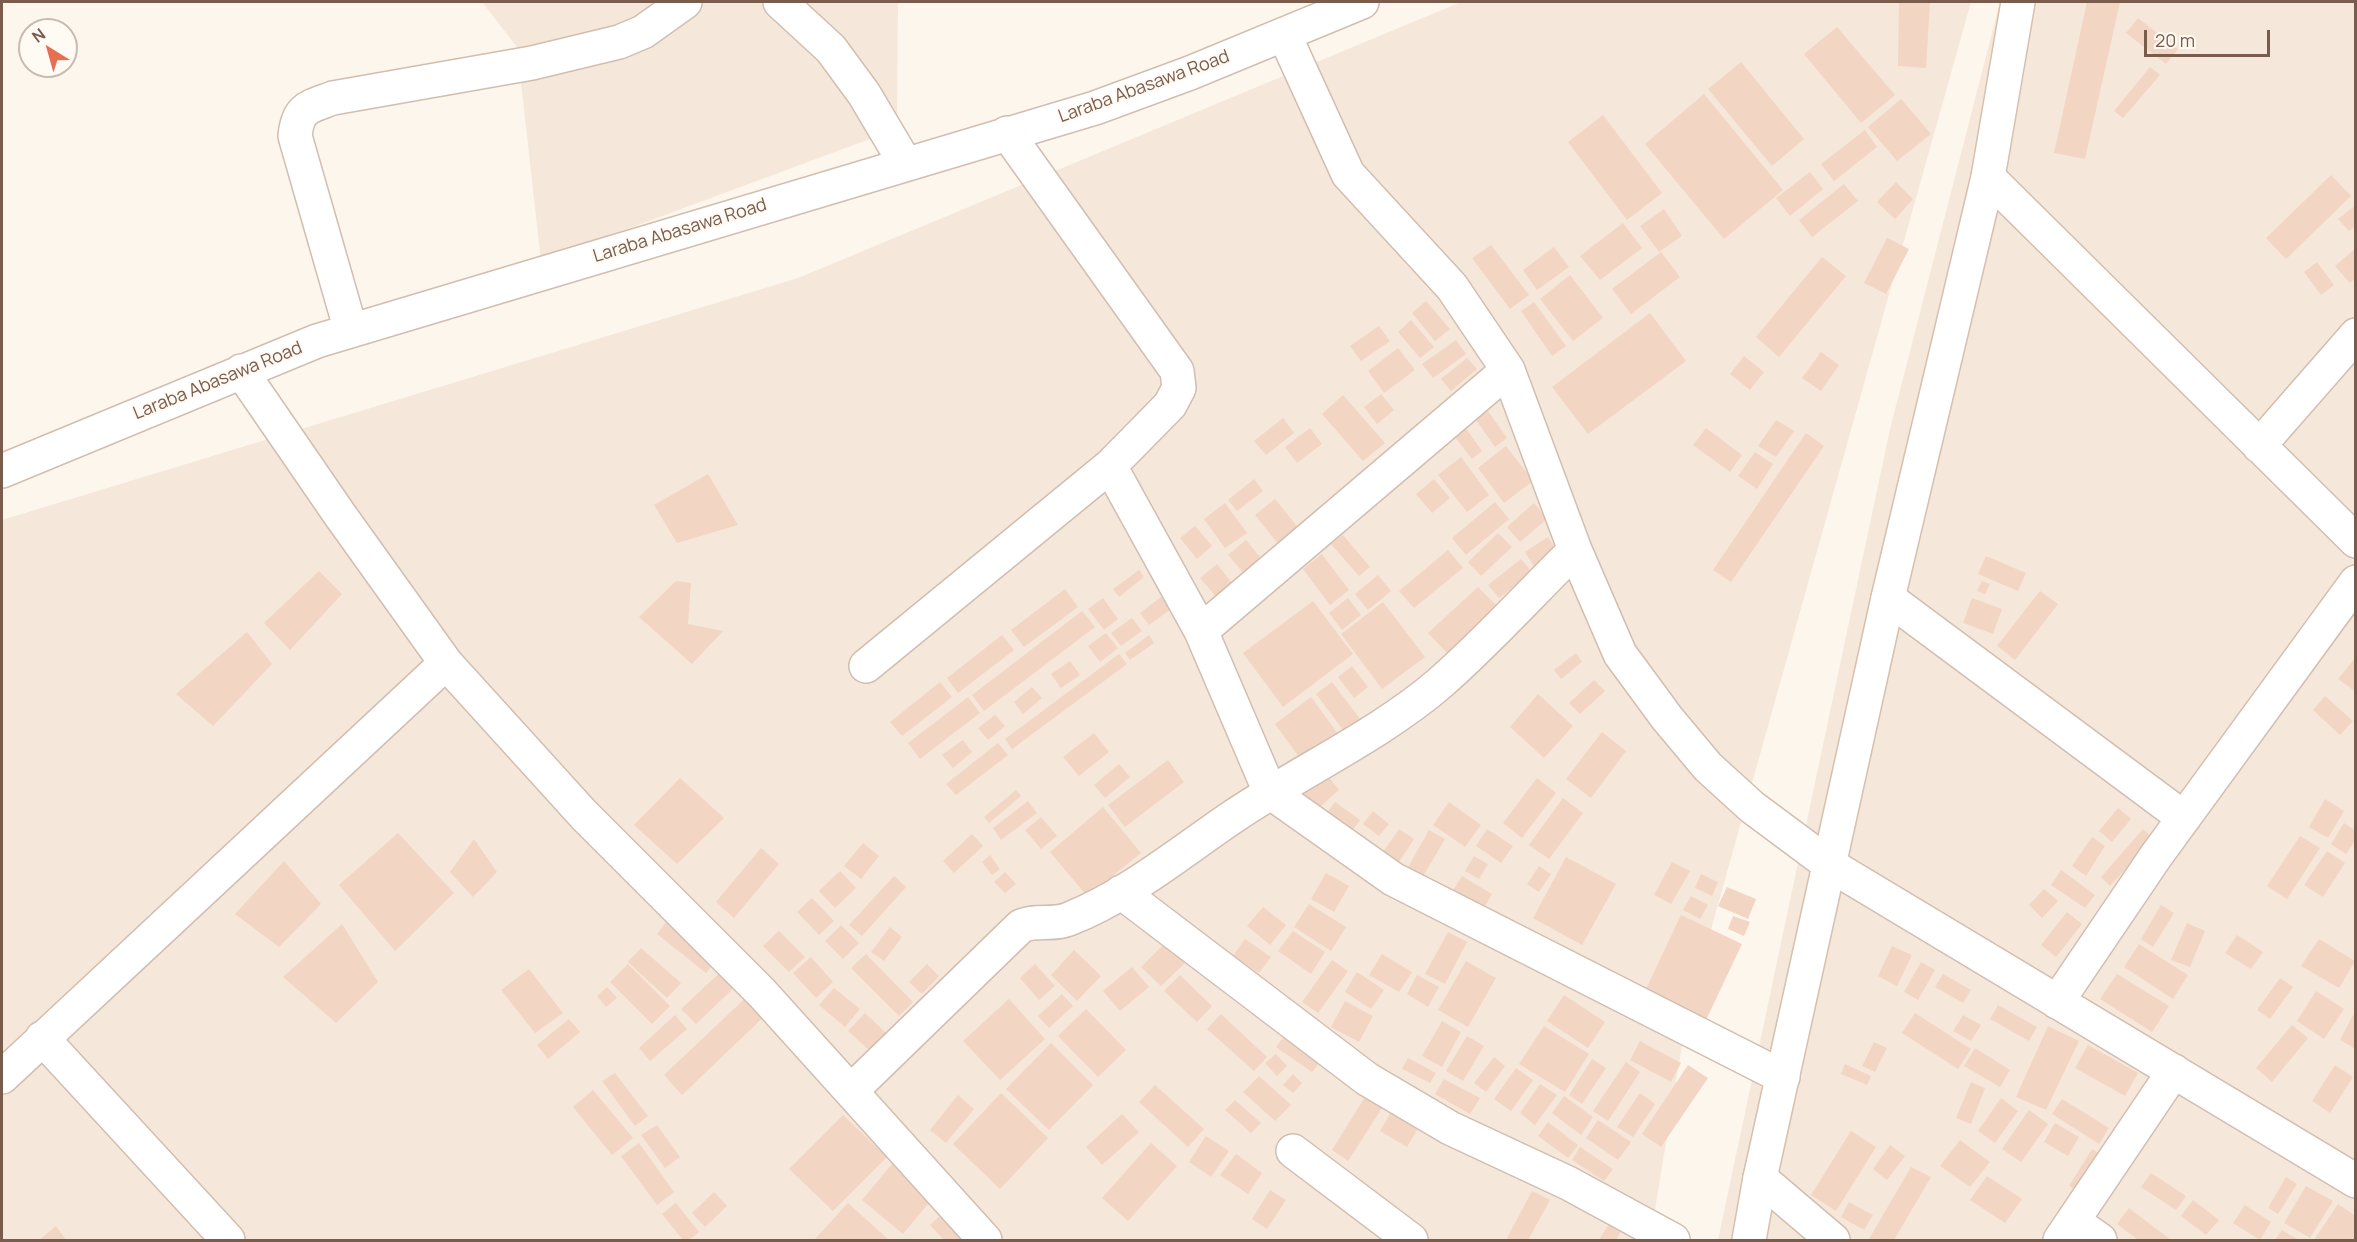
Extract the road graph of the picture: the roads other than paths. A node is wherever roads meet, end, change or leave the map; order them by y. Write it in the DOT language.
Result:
graph roads {
  1 [pos="685,2"];
  2 [pos="780,2"];
  3 [pos="1362,2"];
  4 [pos="2018,2"];
  5 [pos="1284,34"];
  6 [pos="1007,133"];
  7 [pos="905,162"];
  8 [pos="1988,177"];
  9 [pos="351,331"];
  10 [pos="2355,335"];
  11 [pos="1508,370"];
  12 [pos="242,371"];
  13 [pos="2259,446"];
  14 [pos="1110,466"];
  15 [pos="2,471"];
  16 [pos="2355,541"];
  17 [pos="1575,550"];
  18 [pos="2355,582"];
  19 [pos="1888,597"];
  20 [pos="1201,631"];
  21 [pos="446,663"];
  22 [pos="866,666"];
  23 [pos="1270,792"];
  24 [pos="2184,818"];
  25 [pos="1830,865"];
  26 [pos="1121,892"];
  27 [pos="2057,1002"];
  28 [pos="42,1038"];
  29 [pos="2174,1071"];
  30 [pos="2,1077"];
  31 [pos="1783,1077"];
  32 [pos="851,1091"];
  33 [pos="1293,1151"];
  34 [pos="1760,1178"];
  35 [pos="2355,1181"];
  36 [pos="2066,1231"];
  37 [pos="228,1240"];
  38 [pos="985,1240"];
  39 [pos="1411,1240"];
  40 [pos="1673,1240"];
  41 [pos="1749,1240"];
  42 [pos="1833,1240"];
  43 [pos="2100,1240"];
  1 -- 9 [label="street"];
  2 -- 7 [label="street"];
  3 -- 5 [label="street, Laraba Abasawa Road"];
  4 -- 8 [label="street"];
  5 -- 6 [label="street, Laraba Abasawa Road"];
  5 -- 11 [label="street"];
  6 -- 7 [label="street, Laraba Abasawa Road"];
  6 -- 14 [label="street"];
  7 -- 9 [label="street, Laraba Abasawa Road"];
  8 -- 13 [label="street"];
  8 -- 19 [label="street"];
  9 -- 12 [label="street, Laraba Abasawa Road"];
  10 -- 13 [label="street"];
  11 -- 17 [label="street"];
  11 -- 20 [label="street"];
  12 -- 15 [label="street, Laraba Abasawa Road"];
  12 -- 21 [label="street"];
  13 -- 16 [label="street"];
  14 -- 20 [label="street"];
  14 -- 22 [label="street"];
  17 -- 23 [label="street"];
  17 -- 25 [label="street"];
  18 -- 24 [label="street"];
  19 -- 24 [label="street"];
  19 -- 25 [label="street"];
  20 -- 23 [label="street"];
  21 -- 28 [label="street"];
  21 -- 32 [label="street"];
  23 -- 26 [label="street"];
  23 -- 31 [label="street"];
  24 -- 27 [label="street"];
  25 -- 27 [label="street"];
  25 -- 31 [label="street"];
  26 -- 32 [label="street"];
  26 -- 40 [label="street"];
  27 -- 29 [label="street"];
  28 -- 30 [label="street"];
  28 -- 37 [label="street"];
  29 -- 35 [label="street"];
  29 -- 36 [label="street"];
  31 -- 34 [label="street"];
  32 -- 38 [label="street"];
  33 -- 39 [label="street"];
  34 -- 41 [label="street"];
  34 -- 42 [label="street"];
  36 -- 43 [label="street"];
}
